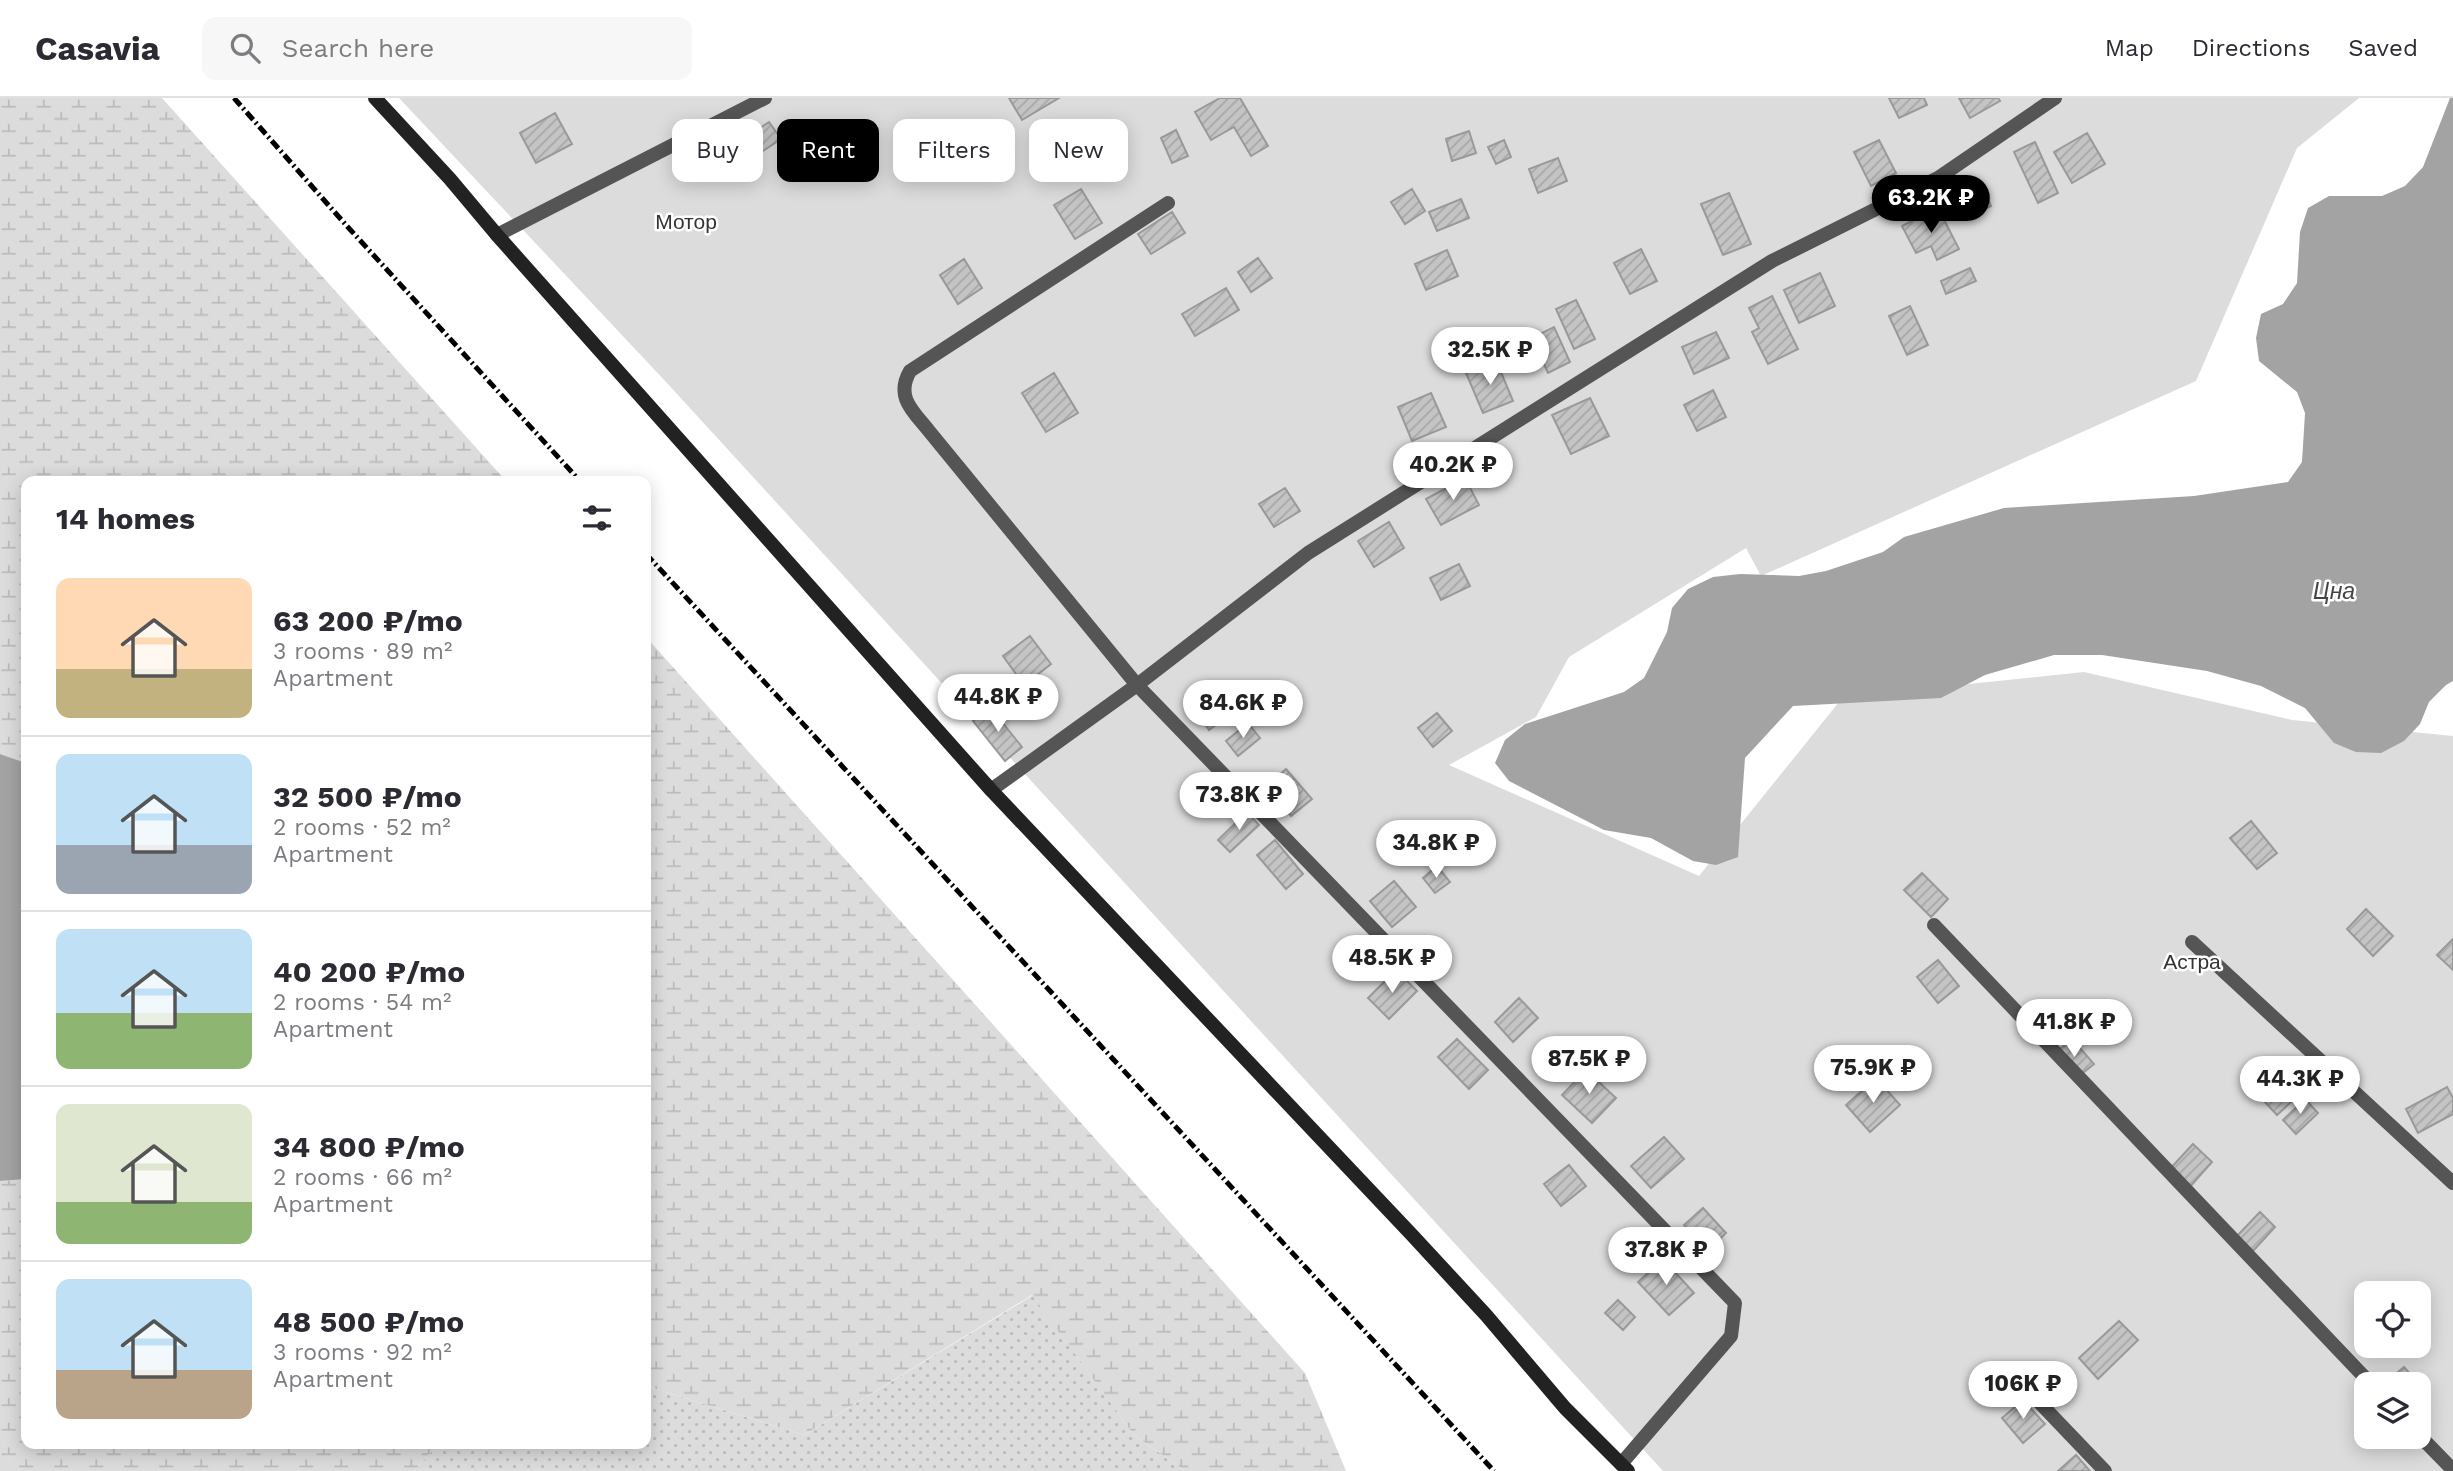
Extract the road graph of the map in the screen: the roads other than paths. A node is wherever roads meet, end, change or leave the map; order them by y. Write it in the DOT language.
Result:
graph roads {
  1 [pos="375,98"];
  2 [pos="765,98"];
  3 [pos="2055,98"];
  4 [pos="1168,203"];
  5 [pos="497,235"];
  6 [pos="1137,685"];
  7 [pos="991,790"];
  8 [pos="1934,925"];
  9 [pos="2192,942"];
  10 [pos="2453,1183"];
  11 [pos="2360,1372"];
  12 [pos="2038,1401"];
  13 [pos="2431,1447"];
  14 [pos="1625,1468"];
  15 [pos="2453,1470"];
  16 [pos="2105,1471"];
  1 -- 5 [label="street"];
  2 -- 5 [label="lane"];
  3 -- 6 [label="lane"];
  4 -- 6 [label="lane"];
  5 -- 7 [label="street"];
  6 -- 7 [label="lane"];
  6 -- 14 [label="lane"];
  7 -- 14 [label="street"];
  8 -- 11 [label="lane"];
  9 -- 10 [label="lane"];
  12 -- 16 [label="lane"];
  13 -- 15 [label="lane"];
}
